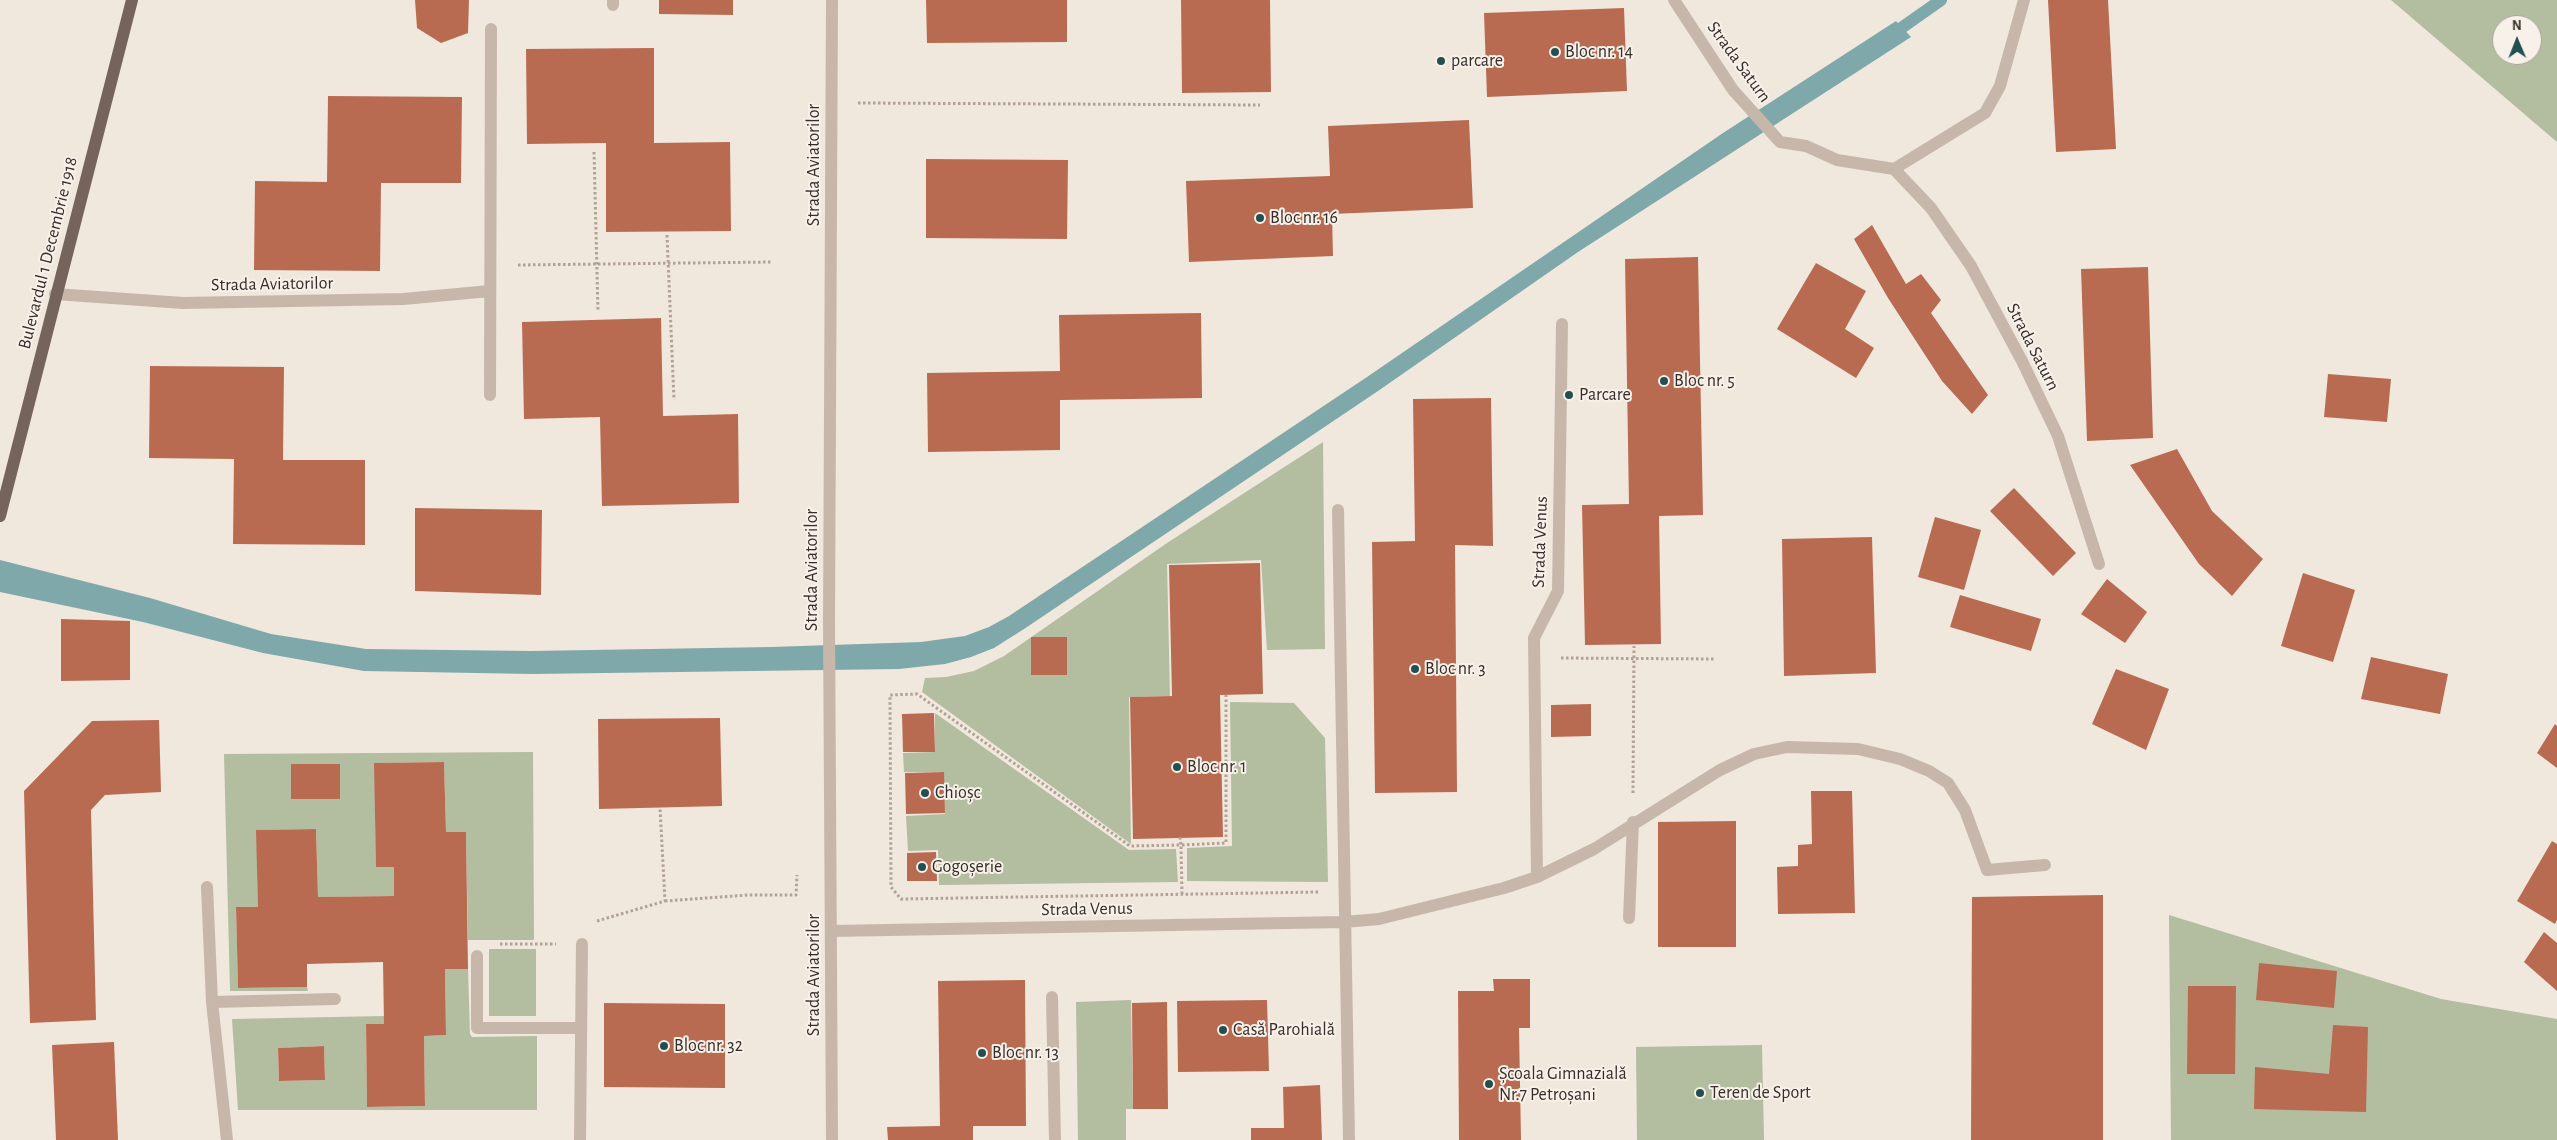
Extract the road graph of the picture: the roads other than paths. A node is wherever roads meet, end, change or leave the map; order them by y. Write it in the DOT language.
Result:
graph roads {
  1 [pos="132,0"];
  2 [pos="832,0"];
  3 [pos="1674,0"];
  4 [pos="2024,0"];
  5 [pos="491,29"];
  6 [pos="1894,169"];
  7 [pos="490,291"];
  8 [pos="55,294"];
  9 [pos="1562,324"];
  10 [pos="490,395"];
  11 [pos="1338,510"];
  12 [pos="0,516"];
  13 [pos="2099,564"];
  14 [pos="1633,822"];
  15 [pos="2045,865"];
  16 [pos="1537,877"];
  17 [pos="207,887"];
  18 [pos="1629,918"];
  19 [pos="1344,922"];
  20 [pos="831,932"];
  21 [pos="582,944"];
  22 [pos="476,956"];
  23 [pos="1052,997"];
  24 [pos="335,999"];
  25 [pos="212,1002"];
  26 [pos="581,1028"];
  27 [pos="227,1140"];
  28 [pos="580,1140"];
  29 [pos="832,1140"];
  30 [pos="1055,1140"];
  31 [pos="1349,1140"];
  1 -- 8 [label="main road, Bulevardul 1 Decembrie 1918"];
  2 -- 20 [label="street, Strada Aviatorilor"];
  3 -- 6 [label="street, Strada Saturn"];
  4 -- 6 [label="street"];
  5 -- 7 [label="street"];
  6 -- 13 [label="street, Strada Saturn"];
  7 -- 8 [label="street, Strada Aviatorilor"];
  7 -- 10 [label="street"];
  8 -- 12 [label="main road, Bulevardul 1 Decembrie 1918"];
  9 -- 16 [label="street, Strada Venus"];
  11 -- 19 [label="street"];
  14 -- 15 [label="street, Strada Venus"];
  14 -- 16 [label="street, Strada Venus"];
  14 -- 18 [label="street"];
  16 -- 19 [label="street, Strada Venus"];
  17 -- 25 [label="street"];
  19 -- 20 [label="street, Strada Venus"];
  19 -- 31 [label="street"];
  20 -- 29 [label="street, Strada Aviatorilor"];
  21 -- 26 [label="street"];
  22 -- 26 [label="street"];
  23 -- 30 [label="street"];
  24 -- 25 [label="street"];
  25 -- 27 [label="street"];
  26 -- 28 [label="street"];
}
